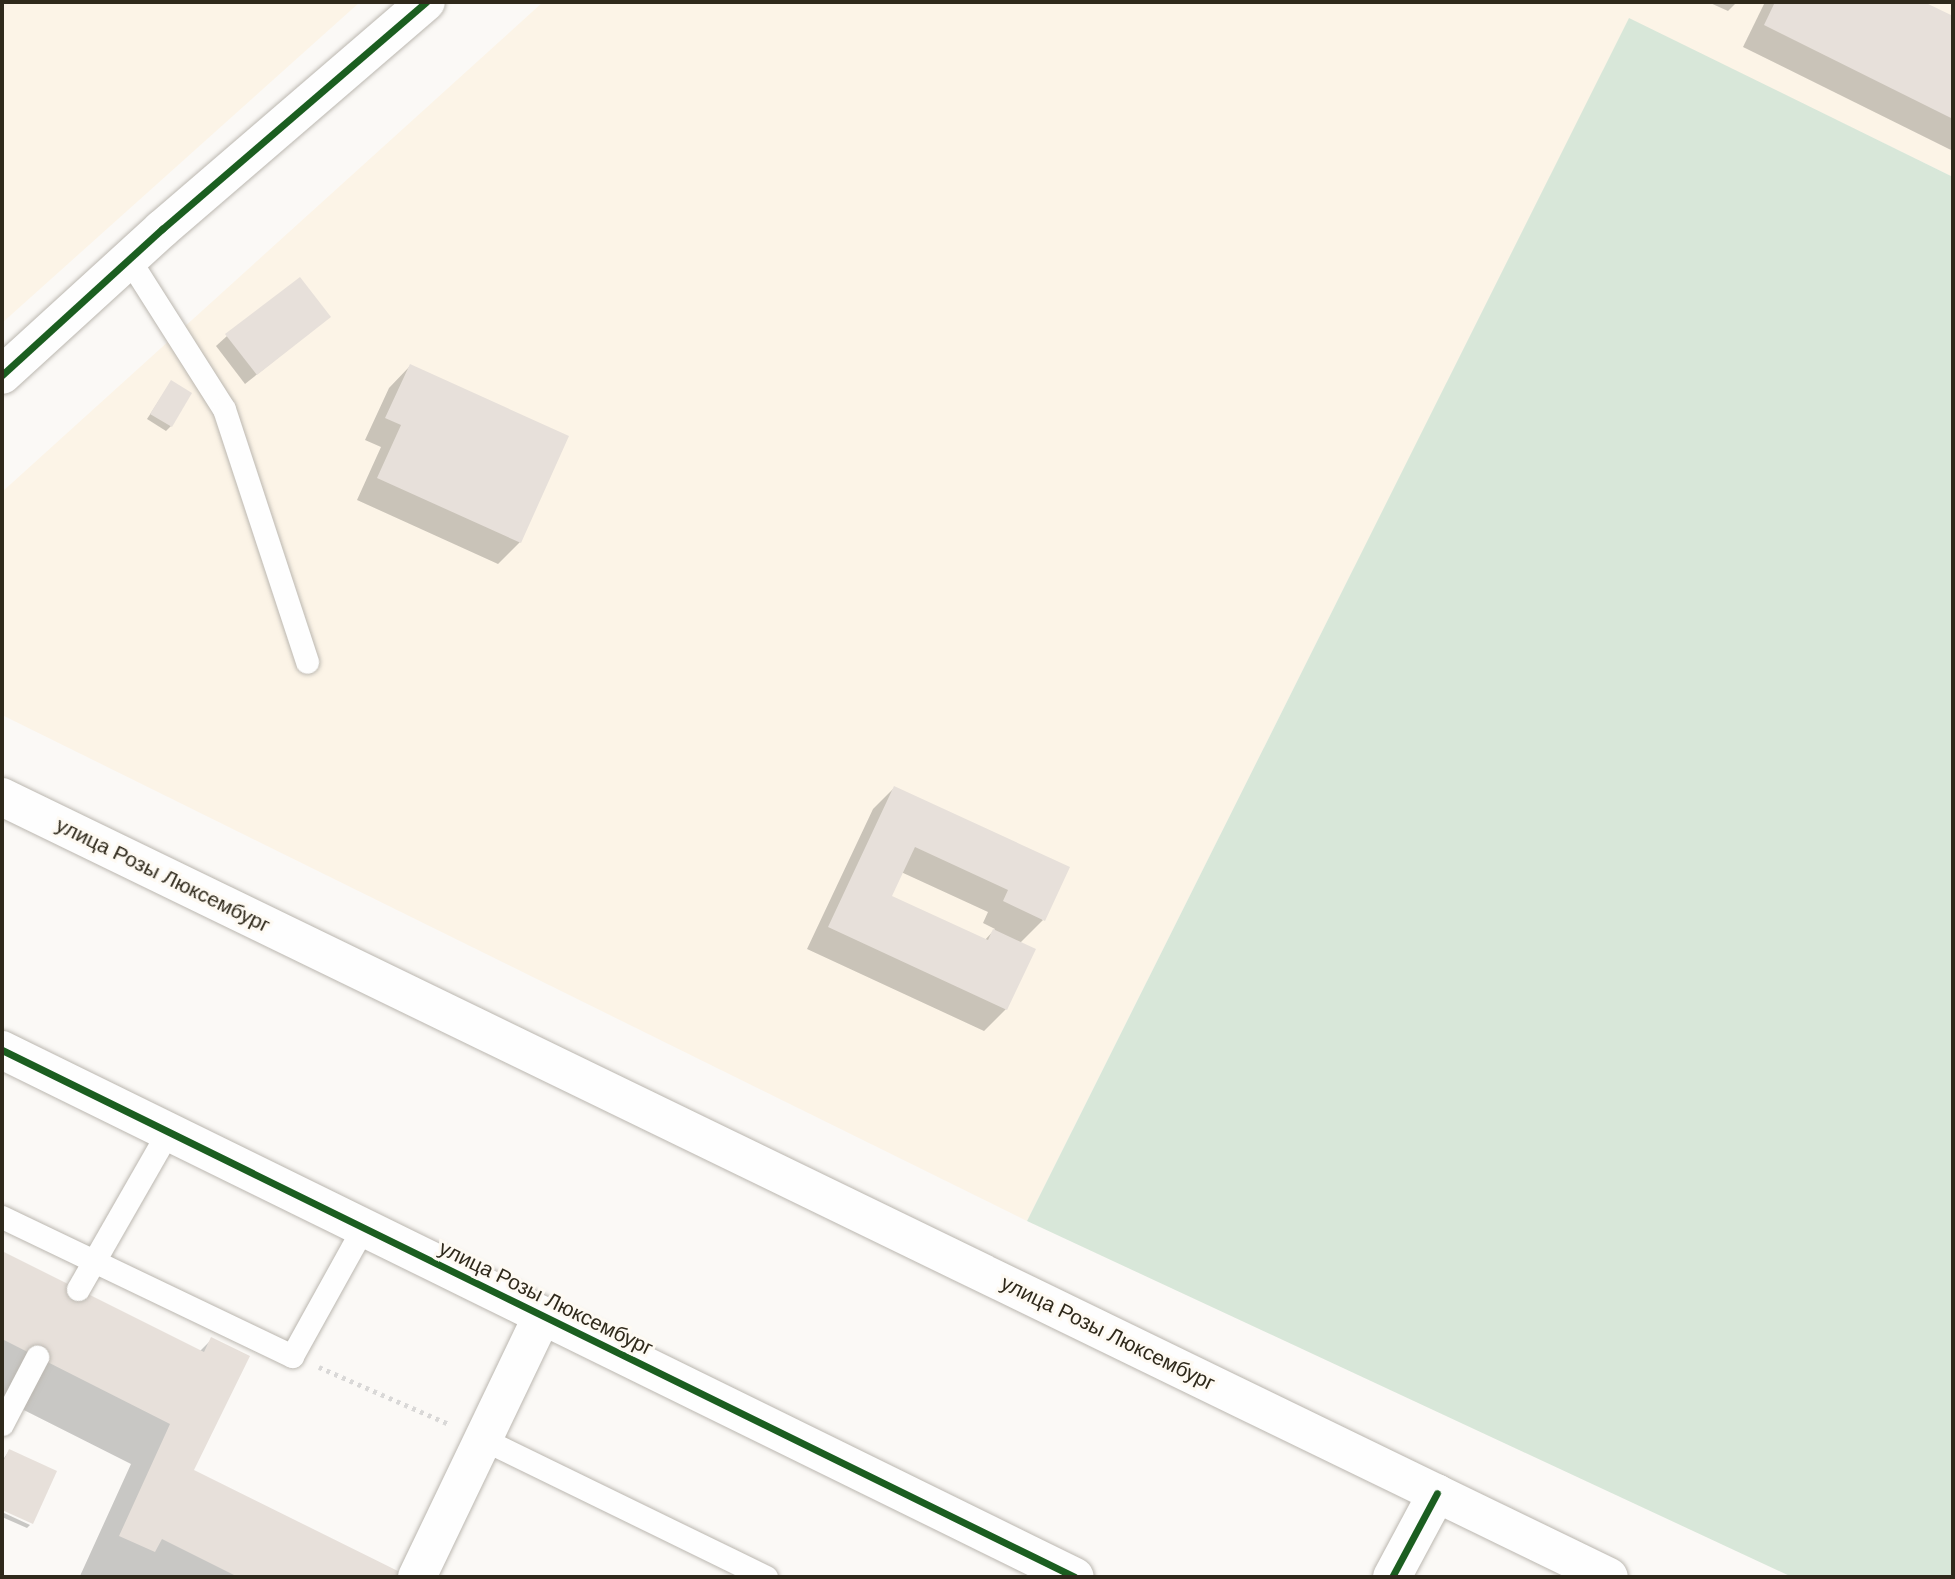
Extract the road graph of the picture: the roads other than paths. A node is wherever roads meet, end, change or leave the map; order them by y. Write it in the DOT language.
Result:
graph roads {
  1 [pos="426,2"];
  2 [pos="130,261"];
  3 [pos="2,375"];
  4 [pos="307,662"];
  5 [pos="2,797"];
  6 [pos="2,1050"];
  7 [pos="168,1132"];
  8 [pos="2,1217"];
  9 [pos="363,1228"];
  10 [pos="93,1261"];
  11 [pos="78,1289"];
  12 [pos="541,1316"];
  13 [pos="37,1357"];
  14 [pos="2,1424"];
  15 [pos="483,1439"];
  16 [pos="1437,1493"];
  17 [pos="417,1577"];
  18 [pos="766,1577"];
  19 [pos="1074,1577"];
  20 [pos="1392,1577"];
  21 [pos="1609,1577"];
  1 -- 2 [label="street"];
  2 -- 3 [label="street"];
  2 -- 4 [label="lane"];
  5 -- 16 [label="street, улица Розы Люксембург"];
  6 -- 7 [label="street, улица Розы Люксембург"];
  7 -- 9 [label="street, улица Розы Люксембург"];
  7 -- 10 [label="lane"];
  8 -- 10 [label="lane"];
  9 -- 10 [label="lane"];
  9 -- 12 [label="street, улица Розы Люксембург"];
  10 -- 11 [label="lane"];
  12 -- 15 [label="street"];
  12 -- 19 [label="street, улица Розы Люксембург"];
  13 -- 14 [label="lane"];
  15 -- 17 [label="street"];
  15 -- 18 [label="lane"];
  16 -- 20 [label="street"];
  16 -- 21 [label="street, улица Розы Люксембург"];
}
